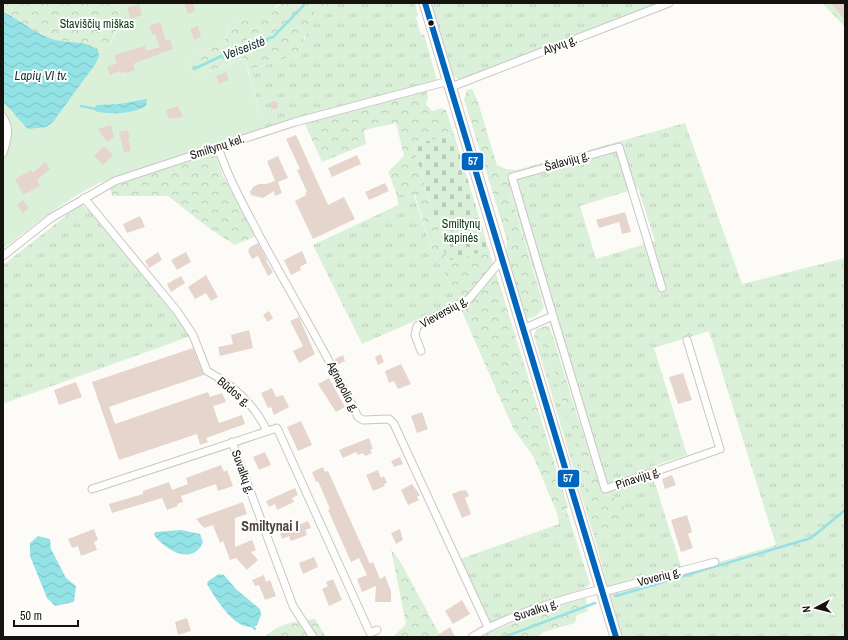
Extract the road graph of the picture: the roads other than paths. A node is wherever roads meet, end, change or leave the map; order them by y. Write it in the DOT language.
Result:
graph roads {
  1 [pos="425,3"];
  2 [pos="669,3"];
  3 [pos="450,84"];
  4 [pos="3,117"];
  5 [pos="218,147"];
  6 [pos="3,153"];
  7 [pos="84,198"];
  8 [pos="3,256"];
  9 [pos="503,258"];
  10 [pos="662,288"];
  11 [pos="554,316"];
  12 [pos="523,329"];
  13 [pos="687,340"];
  14 [pos="422,351"];
  15 [pos="267,431"];
  16 [pos="232,442"];
  17 [pos="92,489"];
  18 [pos="715,562"];
  19 [pos="603,590"];
  20 [pos="488,627"];
  21 [pos="377,630"];
  22 [pos="313,637"];
  23 [pos="472,637"];
  24 [pos="616,637"];
  1 -- 3 [label="main road"];
  2 -- 3 [label="street, Alyvų g."];
  3 -- 5 [label="street, Smiltynų kel."];
  3 -- 9 [label="main road"];
  4 -- 6 [label="street"];
  5 -- 7 [label="street, Smiltynų kel."];
  5 -- 20 [label="street, Agnapolio g."];
  7 -- 8 [label="street, Smiltynų kel."];
  7 -- 15 [label="street, Būdos g."];
  9 -- 12 [label="main road"];
  9 -- 14 [label="street, Vieversių g."];
  10 -- 11 [label="street, Šalavijų g."];
  11 -- 12 [label="street"];
  11 -- 13 [label="street, Pinavijų g."];
  12 -- 19 [label="main road"];
  15 -- 16 [label="street"];
  15 -- 21 [label="street"];
  16 -- 17 [label="street, Suvalkų g."];
  16 -- 22 [label="street, Suvalkų g."];
  18 -- 19 [label="street, Voverių g."];
  19 -- 20 [label="street, Suvalkų g."];
  19 -- 24 [label="main road"];
  20 -- 23 [label="street, Suvalkų g."];
}
